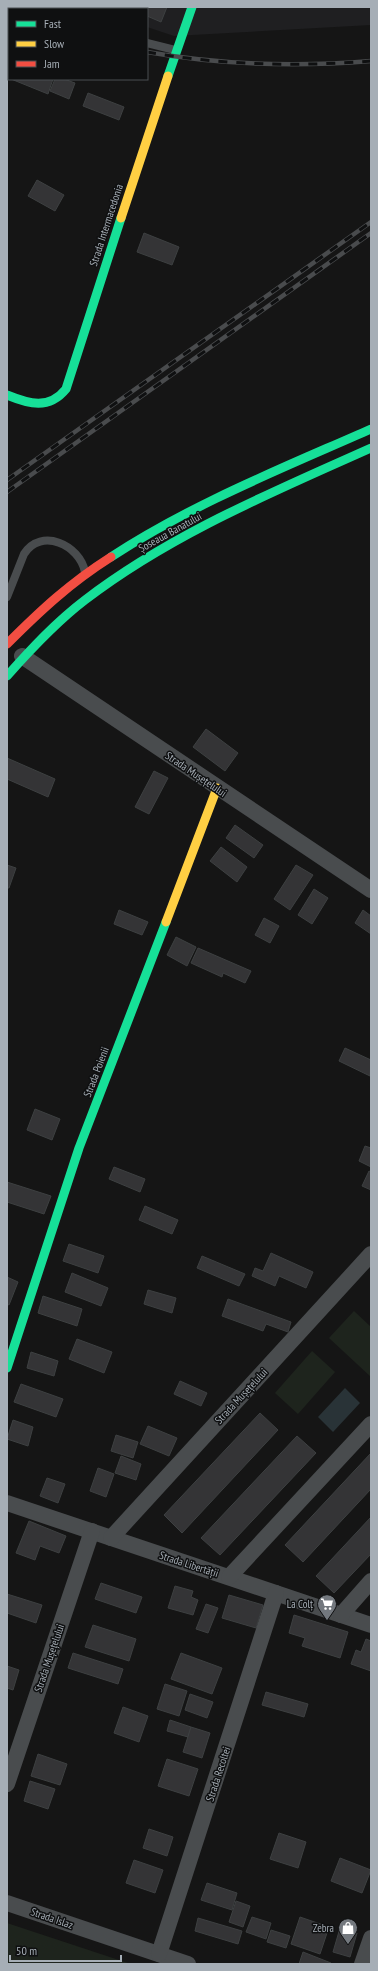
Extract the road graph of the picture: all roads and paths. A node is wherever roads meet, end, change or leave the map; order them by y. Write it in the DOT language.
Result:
graph roads {
  1 [pos="192,7"];
  2 [pos="148,43"];
  3 [pos="178,51"];
  4 [pos="7,395"];
  5 [pos="371,429"];
  6 [pos="371,448"];
  7 [pos="85,574"];
  8 [pos="7,597"];
  9 [pos="19,630"];
  10 [pos="7,633"];
  11 [pos="7,644"];
  12 [pos="22,656"];
  13 [pos="7,676"];
  14 [pos="217,788"];
  15 [pos="371,890"];
  16 [pos="371,1254"];
  17 [pos="7,1368"];
  18 [pos="371,1424"];
  19 [pos="7,1503"];
  20 [pos="92,1531"];
  21 [pos="111,1538"];
  22 [pos="229,1577"];
  23 [pos="371,1581"];
  24 [pos="276,1593"];
  25 [pos="341,1615"];
  26 [pos="371,1625"];
  27 [pos="7,1784"];
  28 [pos="7,1903"];
  29 [pos="371,1938"];
  30 [pos="159,1954"];
  31 [pos="188,1964"];
  32 [pos="362,1964"];
  1 -- 3 [label="street, Strada Intermacedonia"];
  2 -- 3 [label="lane"];
  3 -- 4 [label="street, Strada Intermacedonia"];
  5 -- 7 [label="street, Șoseaua Banatului"];
  6 -- 12 [label="street, Șoseaua Banatului"];
  7 -- 8 [label="lane"];
  7 -- 9 [label="street, Șoseaua Banatului"];
  7 -- 12 [label="lane"];
  9 -- 10 [label="lane"];
  9 -- 11 [label="street, Șoseaua Banatului"];
  12 -- 13 [label="street, Șoseaua Banatului"];
  12 -- 14 [label="street, Strada Mușețelului"];
  14 -- 15 [label="street, Strada Mușețelului"];
  14 -- 17 [label="street, Strada Poienii"];
  16 -- 21 [label="street, Strada Mușețelului"];
  18 -- 22 [label="street"];
  19 -- 20 [label="street, Strada Libertății"];
  20 -- 21 [label="street, Strada Libertății"];
  20 -- 27 [label="street, Strada Mușețelului"];
  21 -- 22 [label="street, Strada Libertății"];
  22 -- 24 [label="street, Strada Libertății"];
  23 -- 25 [label="street"];
  24 -- 25 [label="street, Strada Libertății"];
  24 -- 30 [label="street, Strada Recoltei"];
  25 -- 26 [label="street, Strada Libertății"];
  28 -- 30 [label="street, Strada Islaz"];
  29 -- 32 [label="street"];
  30 -- 31 [label="street, Strada Islaz"];
}
